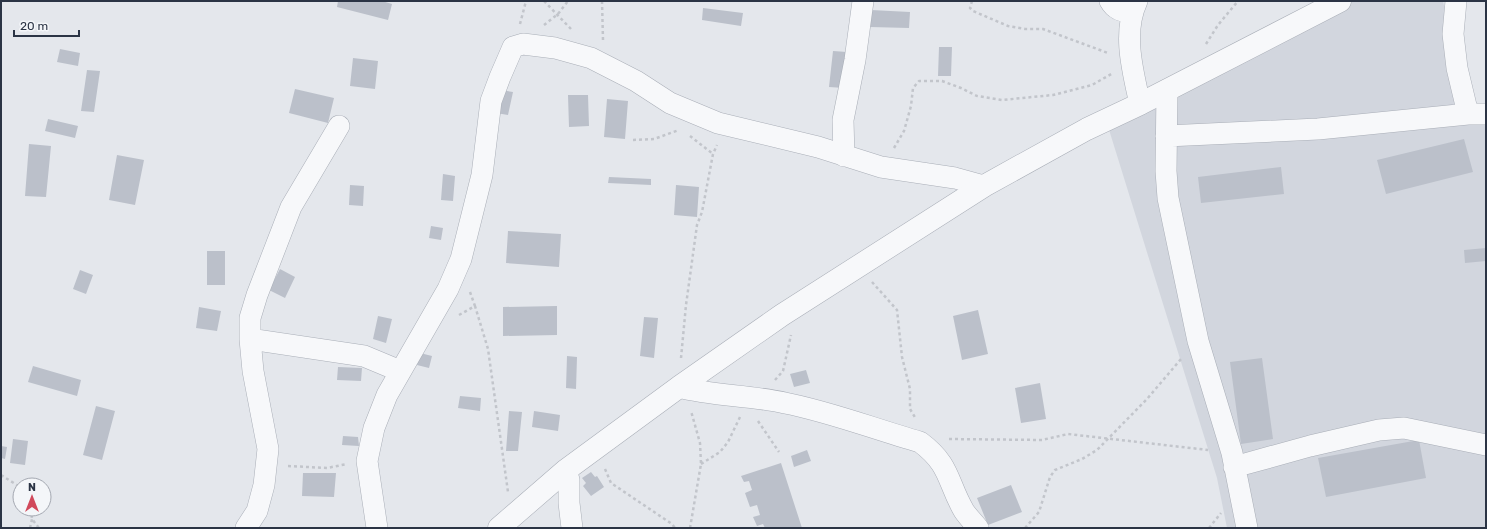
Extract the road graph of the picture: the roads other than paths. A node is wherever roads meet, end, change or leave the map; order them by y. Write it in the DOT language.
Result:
graph roads {
  1 [pos="863,1"];
  2 [pos="1110,1"];
  3 [pos="1340,1"];
  4 [pos="1456,1"];
  5 [pos="1134,7"];
  6 [pos="1167,90"];
  7 [pos="1140,104"];
  8 [pos="1477,114"];
  9 [pos="339,126"];
  10 [pos="1166,136"];
  11 [pos="844,156"];
  12 [pos="984,186"];
  13 [pos="250,339"];
  14 [pos="400,371"];
  15 [pos="679,386"];
  16 [pos="1486,445"];
  17 [pos="1233,460"];
  18 [pos="566,470"];
  19 [pos="505,522"];
  20 [pos="246,528"];
  21 [pos="377,528"];
  22 [pos="572,528"];
  23 [pos="978,528"];
  24 [pos="1247,528"];
  1 -- 11 [label="street"];
  2 -- 5 [label="street"];
  3 -- 6 [label="street"];
  4 -- 8 [label="street"];
  5 -- 7 [label="street"];
  6 -- 7 [label="street"];
  6 -- 10 [label="street"];
  7 -- 12 [label="street"];
  8 -- 10 [label="street"];
  9 -- 13 [label="street"];
  10 -- 17 [label="street"];
  11 -- 12 [label="street"];
  11 -- 14 [label="street"];
  12 -- 15 [label="street"];
  13 -- 14 [label="street"];
  13 -- 20 [label="street"];
  14 -- 21 [label="street"];
  15 -- 18 [label="street"];
  15 -- 23 [label="street"];
  16 -- 17 [label="street"];
  17 -- 24 [label="street"];
  18 -- 19 [label="street"];
  18 -- 22 [label="street"];
}
